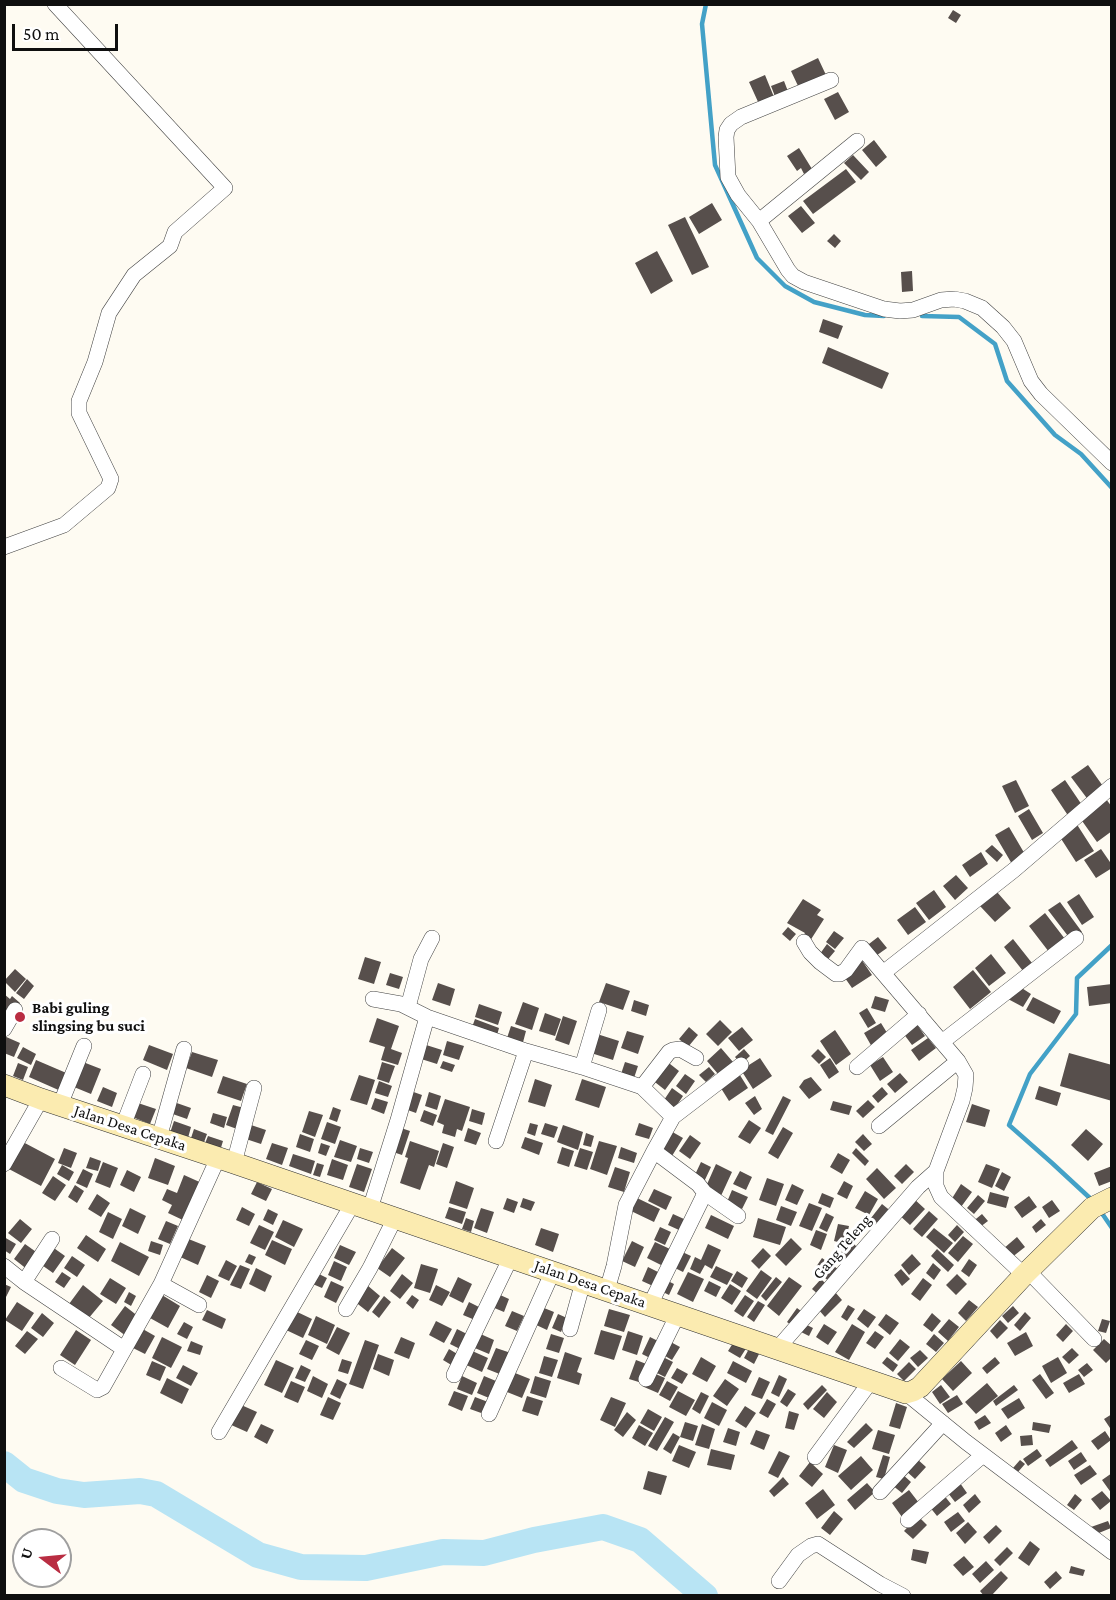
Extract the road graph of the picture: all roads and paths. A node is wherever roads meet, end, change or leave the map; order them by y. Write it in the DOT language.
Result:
graph roads {
  1 [pos="55,4"];
  2 [pos="831,80"];
  3 [pos="857,141"];
  4 [pos="759,221"];
  5 [pos="1112,463"];
  6 [pos="4,547"];
  7 [pos="1112,786"];
  8 [pos="432,938"];
  9 [pos="1076,938"];
  10 [pos="804,942"];
  11 [pos="883,973"];
  12 [pos="372,999"];
  13 [pos="408,1007"];
  14 [pos="15,1010"];
  15 [pos="599,1010"];
  16 [pos="919,1014"];
  17 [pos="427,1017"];
  18 [pos="4,1029"];
  19 [pos="942,1042"];
  20 [pos="84,1046"];
  21 [pos="184,1049"];
  22 [pos="526,1051"];
  23 [pos="696,1058"];
  24 [pos="958,1061"];
  25 [pos="741,1065"];
  26 [pos="582,1067"];
  27 [pos="857,1067"];
  28 [pos="143,1074"];
  29 [pos="4,1085"];
  30 [pos="642,1087"];
  31 [pos="254,1088"];
  32 [pos="50,1102"];
  33 [pos="673,1117"];
  34 [pos="123,1126"];
  35 [pos="879,1126"];
  36 [pos="159,1138"];
  37 [pos="496,1141"];
  38 [pos="654,1151"];
  39 [pos="226,1160"];
  40 [pos="4,1164"];
  41 [pos="936,1171"];
  42 [pos="705,1193"];
  43 [pos="1112,1198"];
  44 [pos="361,1206"];
  45 [pos="738,1216"];
  46 [pos="394,1218"];
  47 [pos="52,1239"];
  48 [pos="511,1257"];
  49 [pos="4,1266"];
  50 [pos="553,1272"];
  51 [pos="1026,1273"];
  52 [pos="24,1282"];
  53 [pos="583,1282"];
  54 [pos="161,1284"];
  55 [pos="607,1290"];
  56 [pos="200,1305"];
  57 [pos="650,1305"];
  58 [pos="346,1309"];
  59 [pos="678,1314"];
  60 [pos="570,1329"];
  61 [pos="1094,1339"];
  62 [pos="778,1348"];
  63 [pos="124,1349"];
  64 [pos="61,1368"];
  65 [pos="454,1375"];
  66 [pos="646,1379"];
  67 [pos="871,1381"];
  68 [pos="906,1393"];
  69 [pos="489,1414"];
  70 [pos="943,1423"];
  71 [pos="219,1432"];
  72 [pos="983,1455"];
  73 [pos="815,1457"];
  74 [pos="880,1492"];
  75 [pos="908,1520"];
  76 [pos="1112,1552"];
  77 [pos="779,1581"];
  78 [pos="903,1596"];
  1 -- 6 [label="street"];
  2 -- 4 [label="street"];
  3 -- 4 [label="street"];
  4 -- 5 [label="street"];
  7 -- 11 [label="street"];
  8 -- 13 [label="street"];
  9 -- 19 [label="street"];
  10 -- 11 [label="street"];
  11 -- 16 [label="street"];
  12 -- 13 [label="street"];
  13 -- 17 [label="street"];
  14 -- 18 [label="street"];
  15 -- 26 [label="street"];
  16 -- 19 [label="street"];
  16 -- 27 [label="street"];
  17 -- 22 [label="street"];
  17 -- 44 [label="street"];
  19 -- 24 [label="street"];
  20 -- 32 [label="street"];
  21 -- 36 [label="street"];
  22 -- 26 [label="street"];
  22 -- 37 [label="street"];
  23 -- 30 [label="street"];
  24 -- 35 [label="street"];
  24 -- 41 [label="street"];
  25 -- 33 [label="street"];
  26 -- 30 [label="street"];
  28 -- 34 [label="street"];
  29 -- 32 [label="street, Jalan Desa Cepaka"];
  30 -- 33 [label="street"];
  31 -- 39 [label="street"];
  32 -- 34 [label="street, Jalan Desa Cepaka"];
  32 -- 40 [label="street"];
  33 -- 38 [label="street"];
  34 -- 36 [label="street, Jalan Desa Cepaka"];
  36 -- 39 [label="street, Jalan Desa Cepaka"];
  38 -- 42 [label="street"];
  38 -- 55 [label="street"];
  39 -- 44 [label="street, Jalan Desa Cepaka"];
  39 -- 54 [label="street"];
  41 -- 51 [label="street"];
  41 -- 62 [label="street, Gang Teleng"];
  42 -- 45 [label="street"];
  42 -- 57 [label="street"];
  43 -- 51 [label="street"];
  44 -- 46 [label="street, Jalan Desa Cepaka"];
  44 -- 71 [label="street"];
  46 -- 48 [label="street, Jalan Desa Cepaka"];
  46 -- 58 [label="street"];
  47 -- 52 [label="street"];
  48 -- 50 [label="street, Jalan Desa Cepaka"];
  48 -- 65 [label="street"];
  49 -- 52 [label="street"];
  50 -- 53 [label="street, Jalan Desa Cepaka"];
  50 -- 69 [label="street"];
  51 -- 61 [label="street"];
  51 -- 68 [label="street"];
  52 -- 63 [label="street"];
  53 -- 55 [label="street, Jalan Desa Cepaka"];
  53 -- 60 [label="street"];
  54 -- 56 [label="street"];
  54 -- 63 [label="street"];
  55 -- 57 [label="street, Jalan Desa Cepaka"];
  57 -- 59 [label="street, Jalan Desa Cepaka"];
  59 -- 62 [label="street, Jalan Desa Cepaka"];
  59 -- 66 [label="street"];
  62 -- 67 [label="street, Jalan Desa Cepaka"];
  63 -- 64 [label="street"];
  67 -- 68 [label="street, Jalan Desa Cepaka"];
  67 -- 73 [label="street"];
  68 -- 70 [label="street"];
  70 -- 72 [label="street"];
  70 -- 74 [label="street"];
  72 -- 75 [label="street"];
  72 -- 76 [label="street"];
  77 -- 78 [label="street"];
}
